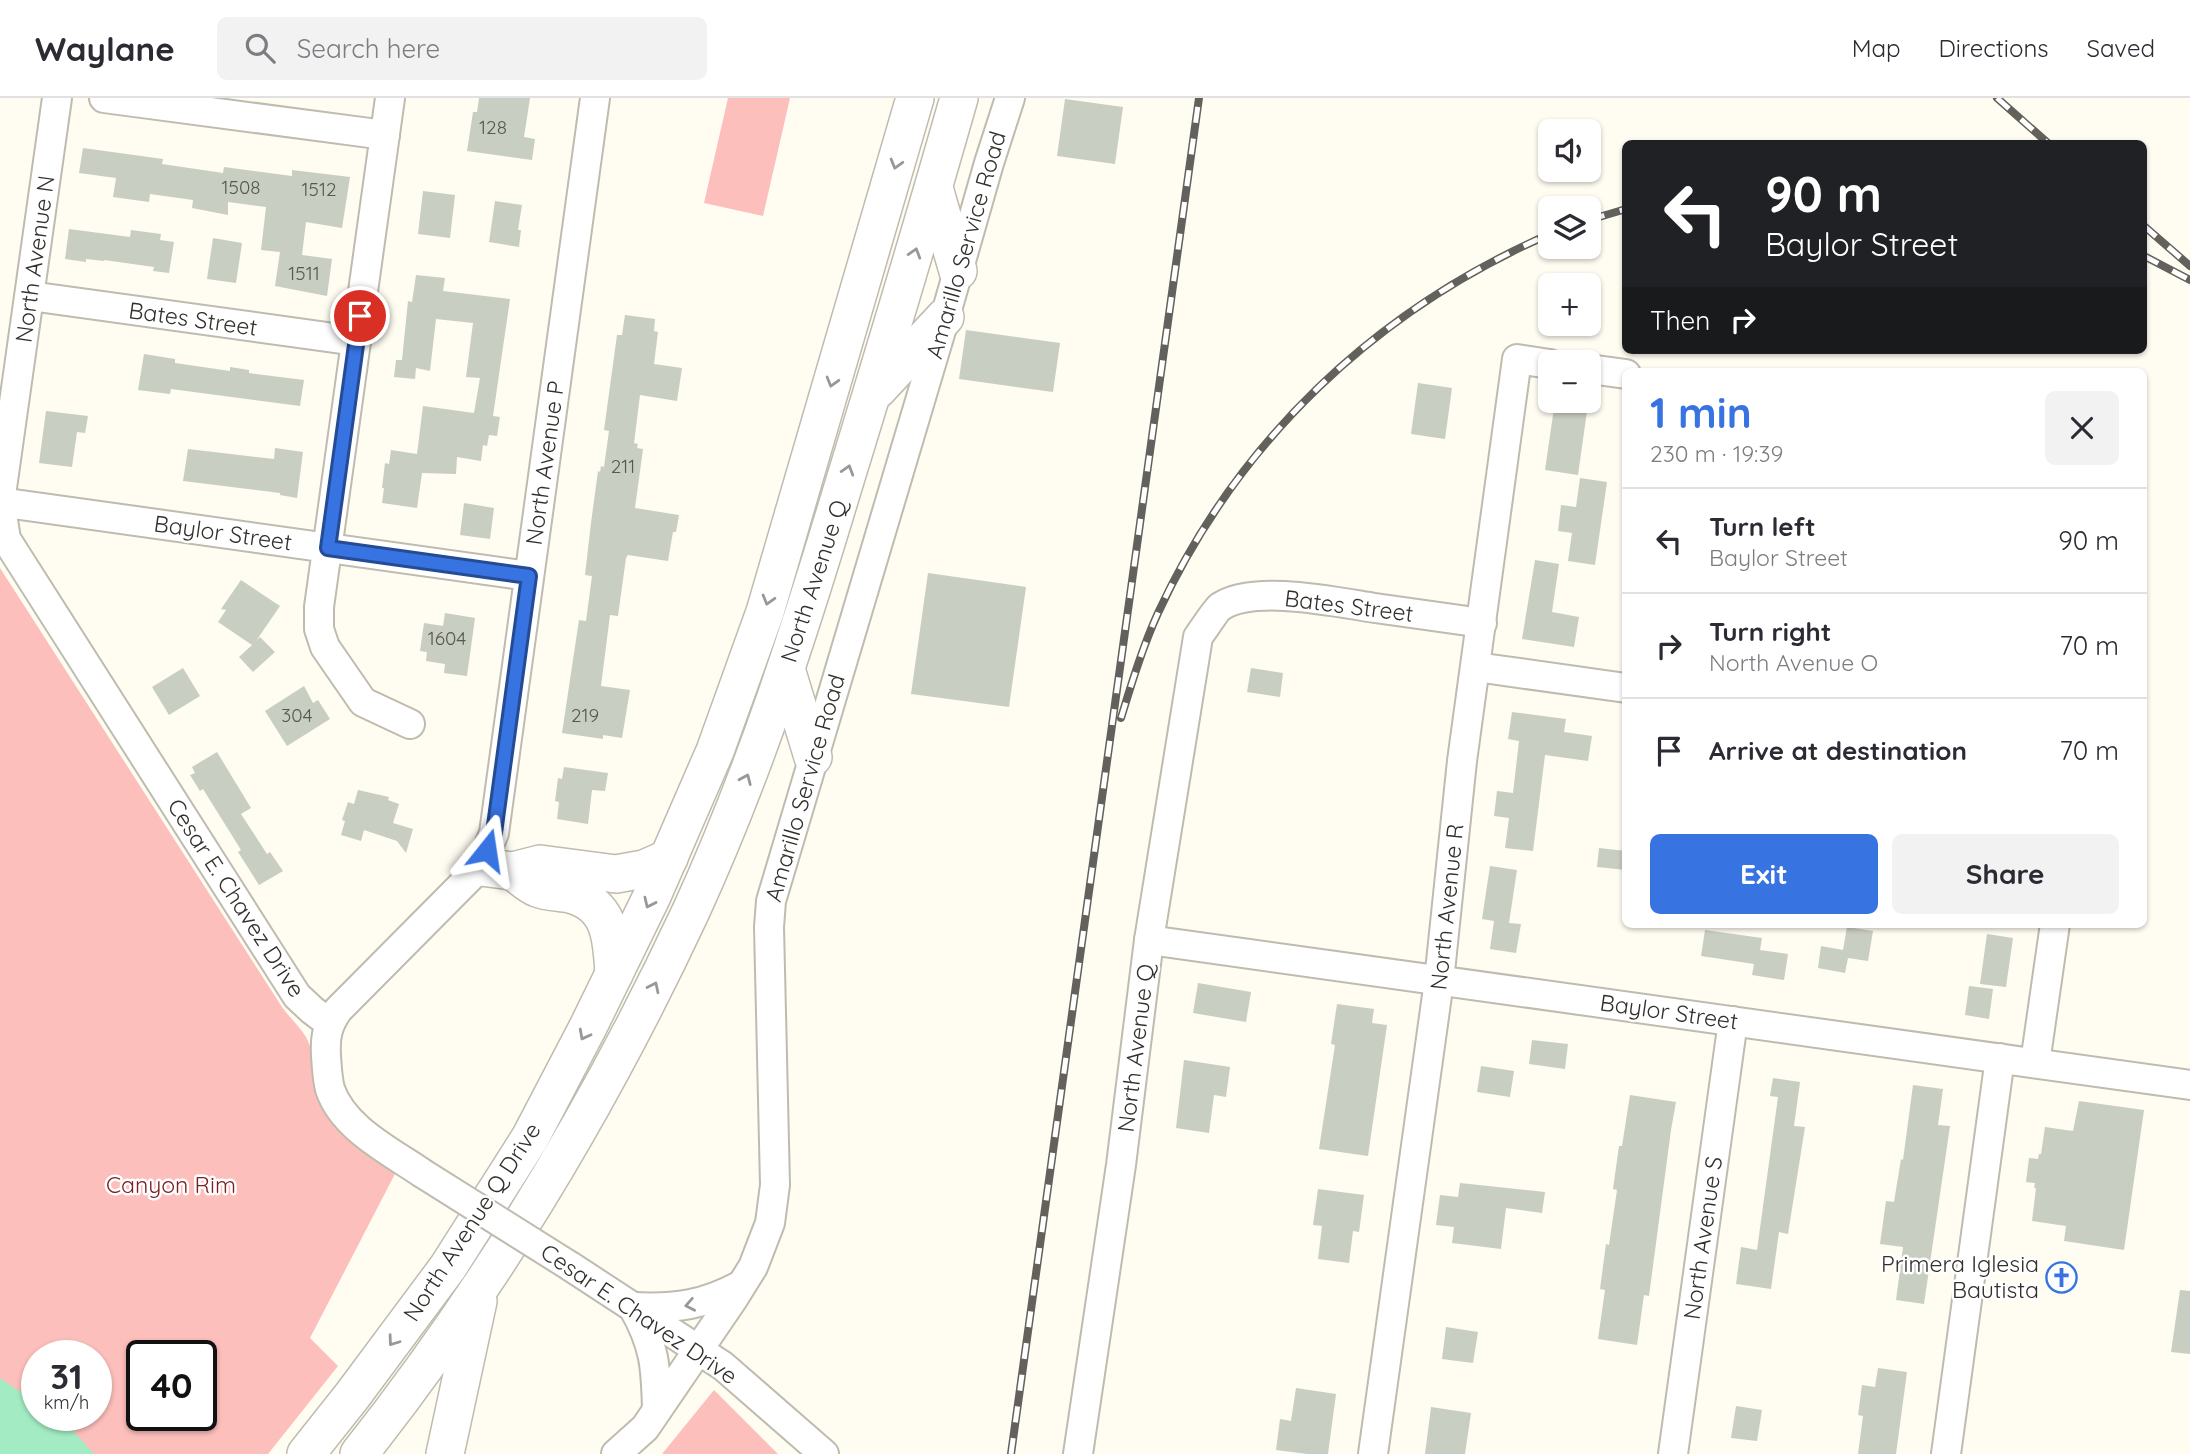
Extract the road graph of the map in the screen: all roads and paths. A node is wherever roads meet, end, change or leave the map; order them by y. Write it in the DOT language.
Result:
graph roads {
  1 [pos="57,98"];
  2 [pos="104,98"];
  3 [pos="390,98"];
  4 [pos="595,98"];
  5 [pos="915,98"];
  6 [pos="959,98"];
  7 [pos="1010,98"];
  8 [pos="385,135"];
  9 [pos="933,188"];
  10 [pos="958,271"];
  11 [pos="30,296"];
  12 [pos="945,317"];
  13 [pos="356,341"];
  14 [pos="1538,362"];
  15 [pos="1601,371"];
  16 [pos="1622,373"];
  17 [pos="871,396"];
  18 [pos="0,502"];
  19 [pos="328,548"];
  20 [pos="529,576"];
  21 [pos="1218,608"];
  22 [pos="1482,623"];
  23 [pos="1476,667"];
  24 [pos="786,669"];
  25 [pos="1622,687"];
  26 [pos="410,724"];
  27 [pos="813,757"];
  28 [pos="669,858"];
  29 [pos="496,869"];
  30 [pos="2055,928"];
  31 [pos="1149,940"];
  32 [pos="614,974"];
  33 [pos="1439,981"];
  34 [pos="1733,1021"];
  35 [pos="329,1023"];
  36 [pos="624,1048"];
  37 [pos="2000,1058"];
  38 [pos="2035,1063"];
  39 [pos="2190,1085"];
  40 [pos="742,1284"];
  41 [pos="633,1307"];
  42 [pos="464,1326"];
  43 [pos="699,1350"];
  44 [pos="657,1410"];
  45 [pos="306,1454"];
  46 [pos="359,1454"];
  47 [pos="445,1454"];
  48 [pos="615,1454"];
  49 [pos="824,1454"];
  50 [pos="1079,1454"];
  51 [pos="1373,1454"];
  52 [pos="1673,1454"];
  53 [pos="1946,1454"];
  1 -- 11 [label="street, North Avenue N"];
  2 -- 8 [label="street"];
  3 -- 8 [label="street"];
  4 -- 20 [label="street, North Avenue P"];
  5 -- 28 [label="main road, North Avenue Q, one-way"];
  6 -- 9 [label="main road, North Avenue Q"];
  7 -- 10 [label="street, Amarillo Service Road"];
  8 -- 13 [label="street"];
  9 -- 10 [label="main road"];
  17 -- 9 [label="main road, North Avenue Q, one-way"];
  10 -- 12 [label="street, Amarillo Service Road"];
  11 -- 13 [label="street, Bates Street"];
  11 -- 18 [label="street, North Avenue N"];
  12 -- 17 [label="main road"];
  12 -- 27 [label="street, Amarillo Service Road"];
  13 -- 19 [label="street"];
  14 -- 22 [label="street, North Avenue R"];
  15 -- 16 [label="street"];
  24 -- 17 [label="main road, North Avenue Q, one-way"];
  18 -- 19 [label="street, Baylor Street"];
  18 -- 35 [label="street, Cesar E. Chavez Drive"];
  19 -- 20 [label="street, Baylor Street"];
  19 -- 26 [label="street"];
  20 -- 29 [label="street, North Avenue P"];
  21 -- 22 [label="street, Bates Street"];
  21 -- 31 [label="street, North Avenue Q"];
  22 -- 23 [label="street, North Avenue R"];
  23 -- 25 [label="street"];
  23 -- 33 [label="street, North Avenue R"];
  24 -- 27 [label="main road"];
  36 -- 24 [label="main road, North Avenue Q, one-way"];
  27 -- 40 [label="street, Amarillo Service Road"];
  28 -- 29 [label="main road"];
  28 -- 32 [label="main road, North Avenue Q, one-way"];
  29 -- 32 [label="main road"];
  29 -- 35 [label="street"];
  30 -- 38 [label="street"];
  31 -- 33 [label="street, Baylor Street"];
  31 -- 50 [label="street, North Avenue Q"];
  32 -- 45 [label="main road, North Avenue Q Drive, one-way"];
  33 -- 34 [label="street, Baylor Street"];
  33 -- 51 [label="street, North Avenue R"];
  34 -- 37 [label="street, Baylor Street"];
  34 -- 52 [label="street, North Avenue S"];
  35 -- 41 [label="street, Cesar E. Chavez Drive, bridge"];
  36 -- 42 [label="main road, North Avenue Q Drive"];
  37 -- 38 [label="street, Baylor Street"];
  37 -- 53 [label="street"];
  38 -- 39 [label="street, Baylor Street"];
  40 -- 41 [label="street, one-way"];
  40 -- 43 [label="street, Amarillo Service Road"];
  41 -- 43 [label="street, Cesar E. Chavez Drive"];
  41 -- 44 [label="street"];
  42 -- 46 [label="main road, North Avenue Q Drive"];
  42 -- 47 [label="main road, North Avenue Q Drive"];
  43 -- 44 [label="street, Amarillo Service Road"];
  43 -- 49 [label="street, Cesar E. Chavez Drive"];
  44 -- 48 [label="street, Amarillo Service Road"];
}
